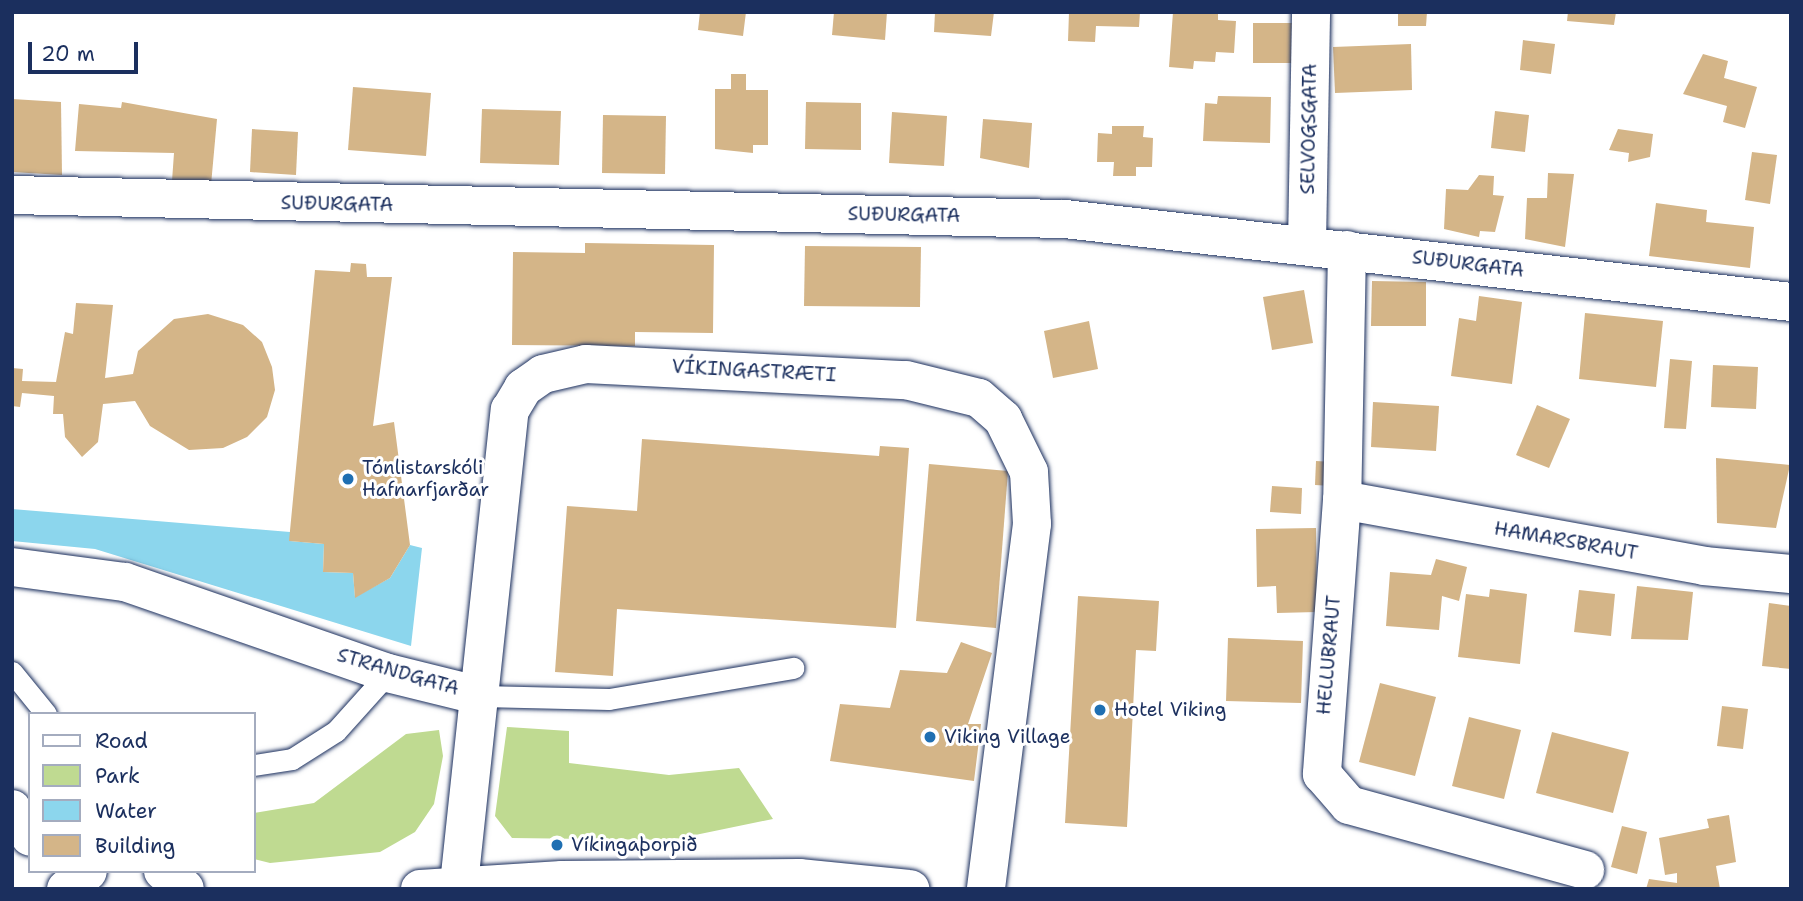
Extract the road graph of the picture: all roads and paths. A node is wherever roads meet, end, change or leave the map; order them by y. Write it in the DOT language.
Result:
graph roads {
  1 [pos="1311,12"];
  2 [pos="12,195"];
  3 [pos="1307,245"];
  4 [pos="1347,250"];
  5 [pos="1791,302"];
  6 [pos="1342,500"];
  7 [pos="12,567"];
  8 [pos="1791,574"];
  9 [pos="793,668"];
  10 [pos="12,672"];
  11 [pos="388,673"];
  12 [pos="481,696"];
  13 [pos="44,712"];
  14 [pos="256,765"];
  15 [pos="1585,870"];
  16 [pos="86,873"];
  17 [pos="165,873"];
  18 [pos="455,886"];
  19 [pos="66,889"];
  20 [pos="185,889"];
  21 [pos="420,889"];
  22 [pos="910,889"];
  23 [pos="986,889"];
  1 -- 3 [label="street, SELVOGSGATA"];
  2 -- 3 [label="street, SUÐURGATA"];
  3 -- 4 [label="street, SUÐURGATA"];
  4 -- 5 [label="street, SUÐURGATA"];
  4 -- 6 [label="street, HELLUBRAUT"];
  6 -- 8 [label="street, HAMARSBRAUT"];
  6 -- 15 [label="street, HELLUBRAUT"];
  7 -- 11 [label="street, STRANDGATA"];
  9 -- 12 [label="lane, STRANDGATA"];
  10 -- 13 [label="lane"];
  11 -- 12 [label="street, STRANDGATA"];
  11 -- 14 [label="lane"];
  12 -- 18 [label="street, VÍKINGASTRÆTI"];
  12 -- 23 [label="street, VÍKINGASTRÆTI"];
  16 -- 19 [label="street"];
  17 -- 20 [label="street"];
  18 -- 21 [label="street"];
  18 -- 22 [label="street"];
}
